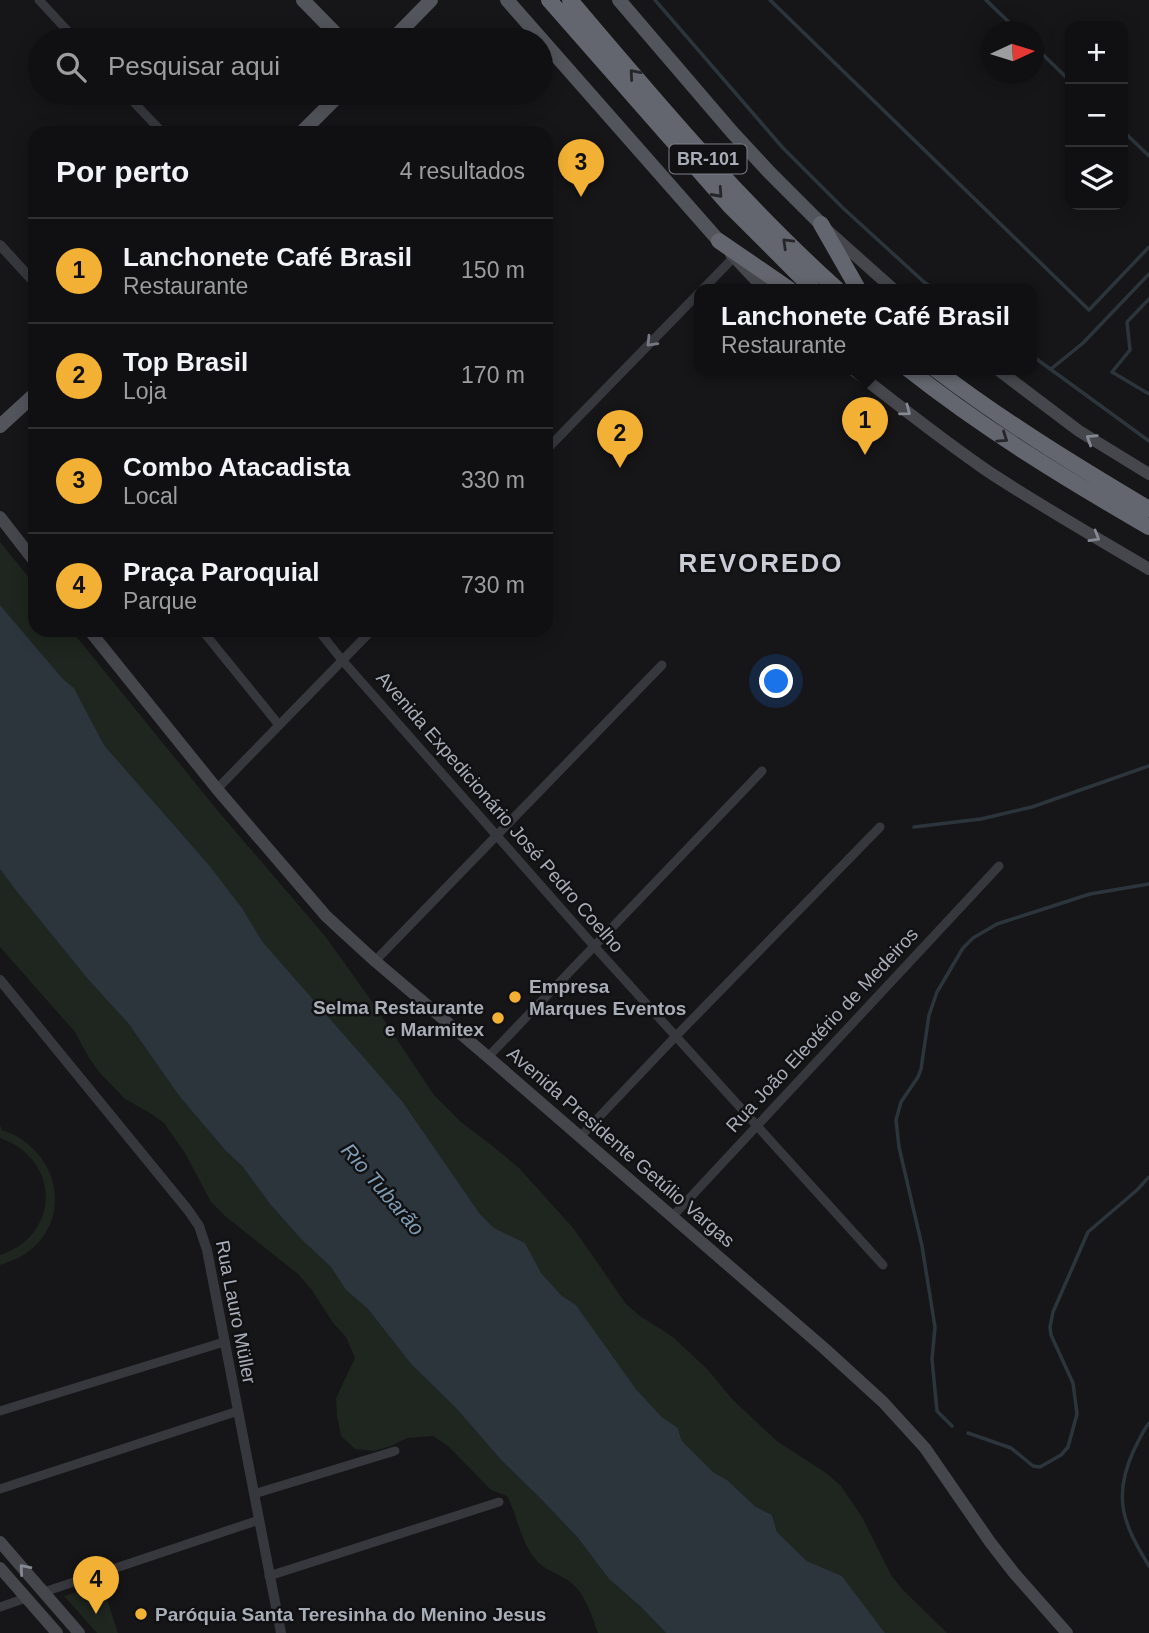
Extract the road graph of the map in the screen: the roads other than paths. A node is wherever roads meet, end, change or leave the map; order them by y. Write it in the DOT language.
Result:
graph roads {
  1 [pos="39,0"];
  2 [pos="303,0"];
  3 [pos="431,0"];
  4 [pos="507,0"];
  5 [pos="549,0"];
  6 [pos="570,0"];
  7 [pos="619,0"];
  8 [pos="582,26"];
  9 [pos="65,28"];
  10 [pos="330,28"];
  11 [pos="404,28"];
  12 [pos="532,28"];
  13 [pos="553,52"];
  14 [pos="136,105"];
  15 [pos="329,105"];
  16 [pos="156,126"];
  17 [pos="308,126"];
  18 [pos="821,224"];
  19 [pos="719,241"];
  20 [pos="0,245"];
  21 [pos="734,257"];
  22 [pos="28,275"];
  23 [pos="708,284"];
  24 [pos="759,284"];
  25 [pos="782,284"];
  26 [pos="808,284"];
  27 [pos="832,284"];
  28 [pos="855,284"];
  29 [pos="887,284"];
  30 [pos="694,298"];
  31 [pos="860,375"];
  32 [pos="915,375"];
  33 [pos="943,375"];
  34 [pos="1005,375"];
  35 [pos="28,400"];
  36 [pos="0,426"];
  37 [pos="553,443"];
  38 [pos="1149,474"];
  39 [pos="1149,509"];
  40 [pos="0,517"];
  41 [pos="1149,527"];
  42 [pos="28,553"];
  43 [pos="1149,569"];
  44 [pos="95,637"];
  45 [pos="208,637"];
  46 [pos="324,637"];
  47 [pos="365,637"];
  48 [pos="342,660"];
  49 [pos="662,665"];
  50 [pos="279,725"];
  51 [pos="762,771"];
  52 [pos="217,789"];
  53 [pos="880,827"];
  54 [pos="496,836"];
  55 [pos="999,866"];
  56 [pos="594,946"];
  57 [pos="375,961"];
  58 [pos="0,980"];
  59 [pos="676,1037"];
  60 [pos="488,1057"];
  61 [pos="757,1126"];
  62 [pos="580,1137"];
  63 [pos="672,1217"];
  64 [pos="883,1265"];
  65 [pos="224,1342"];
  66 [pos="0,1411"];
  67 [pos="238,1411"];
  68 [pos="395,1451"];
  69 [pos="0,1489"];
  70 [pos="254,1494"];
  71 [pos="499,1502"];
  72 [pos="259,1520"];
  73 [pos="0,1542"];
  74 [pos="0,1568"];
  75 [pos="270,1576"];
  76 [pos="44,1592"];
  77 [pos="26,1598"];
  78 [pos="0,1607"];
  79 [pos="57,1633"];
  80 [pos="79,1633"];
  81 [pos="281,1633"];
  82 [pos="1067,1633"];
  1 -- 9 [label="street"];
  2 -- 10 [label="main road"];
  3 -- 11 [label="main road"];
  4 -- 12 [label="main road"];
  5 -- 8 [label="highway, BR-101"];
  6 -- 8 [label="highway, BR-101"];
  7 -- 18 [label="main road"];
  8 -- 26 [label="highway, BR-101, one-way"];
  27 -- 8 [label="highway, BR-101, one-way"];
  13 -- 19 [label="main road"];
  14 -- 16 [label="street"];
  15 -- 17 [label="main road"];
  18 -- 28 [label="highway"];
  18 -- 29 [label="main road"];
  19 -- 21 [label="main road"];
  19 -- 25 [label="highway"];
  20 -- 22 [label="street"];
  21 -- 23 [label="street"];
  21 -- 24 [label="main road"];
  30 -- 37 [label="street, one-way"];
  31 -- 43 [label="main road, one-way"];
  32 -- 41 [label="highway, one-way"];
  33 -- 39 [label="highway"];
  38 -- 34 [label="main road, one-way"];
  35 -- 36 [label="main road"];
  40 -- 42 [label="main road"];
  44 -- 52 [label="main road, Avenida Presidente Getúlio Vargas"];
  45 -- 50 [label="street"];
  46 -- 48 [label="street, Avenida Expedicionário José Pedro Coelho"];
  47 -- 48 [label="street"];
  48 -- 50 [label="street"];
  48 -- 54 [label="street, Avenida Expedicionário José Pedro Coelho"];
  49 -- 54 [label="street"];
  50 -- 52 [label="street"];
  51 -- 56 [label="street"];
  52 -- 57 [label="main road, Avenida Presidente Getúlio Vargas"];
  53 -- 59 [label="street"];
  54 -- 56 [label="street, Avenida Expedicionário José Pedro Coelho"];
  54 -- 57 [label="street"];
  55 -- 61 [label="street, Rua João Eleotério de Medeiros"];
  56 -- 59 [label="street, Avenida Expedicionário José Pedro Coelho"];
  56 -- 60 [label="street"];
  57 -- 60 [label="main road, Avenida Presidente Getúlio Vargas"];
  58 -- 65 [label="street, Rua Lauro Müller"];
  59 -- 61 [label="street, Avenida Expedicionário José Pedro Coelho"];
  59 -- 62 [label="street"];
  60 -- 62 [label="main road, Avenida Presidente Getúlio Vargas"];
  61 -- 63 [label="street, Rua João Eleotério de Medeiros"];
  61 -- 64 [label="street, Avenida Expedicionário José Pedro Coelho"];
  62 -- 63 [label="main road, Avenida Presidente Getúlio Vargas"];
  63 -- 82 [label="main road, Avenida Presidente Getúlio Vargas"];
  65 -- 66 [label="street"];
  65 -- 67 [label="street, Rua Lauro Müller"];
  67 -- 69 [label="street"];
  67 -- 70 [label="street, Rua Lauro Müller"];
  68 -- 70 [label="street"];
  70 -- 72 [label="street, Rua Lauro Müller"];
  71 -- 75 [label="street"];
  72 -- 75 [label="street, Rua Lauro Müller"];
  72 -- 76 [label="street"];
  76 -- 73 [label="main road, one-way"];
  74 -- 77 [label="main road"];
  75 -- 81 [label="street, Rua Lauro Müller"];
  76 -- 77 [label="main road"];
  76 -- 80 [label="main road"];
  77 -- 78 [label="street"];
  77 -- 79 [label="main road"];
}
